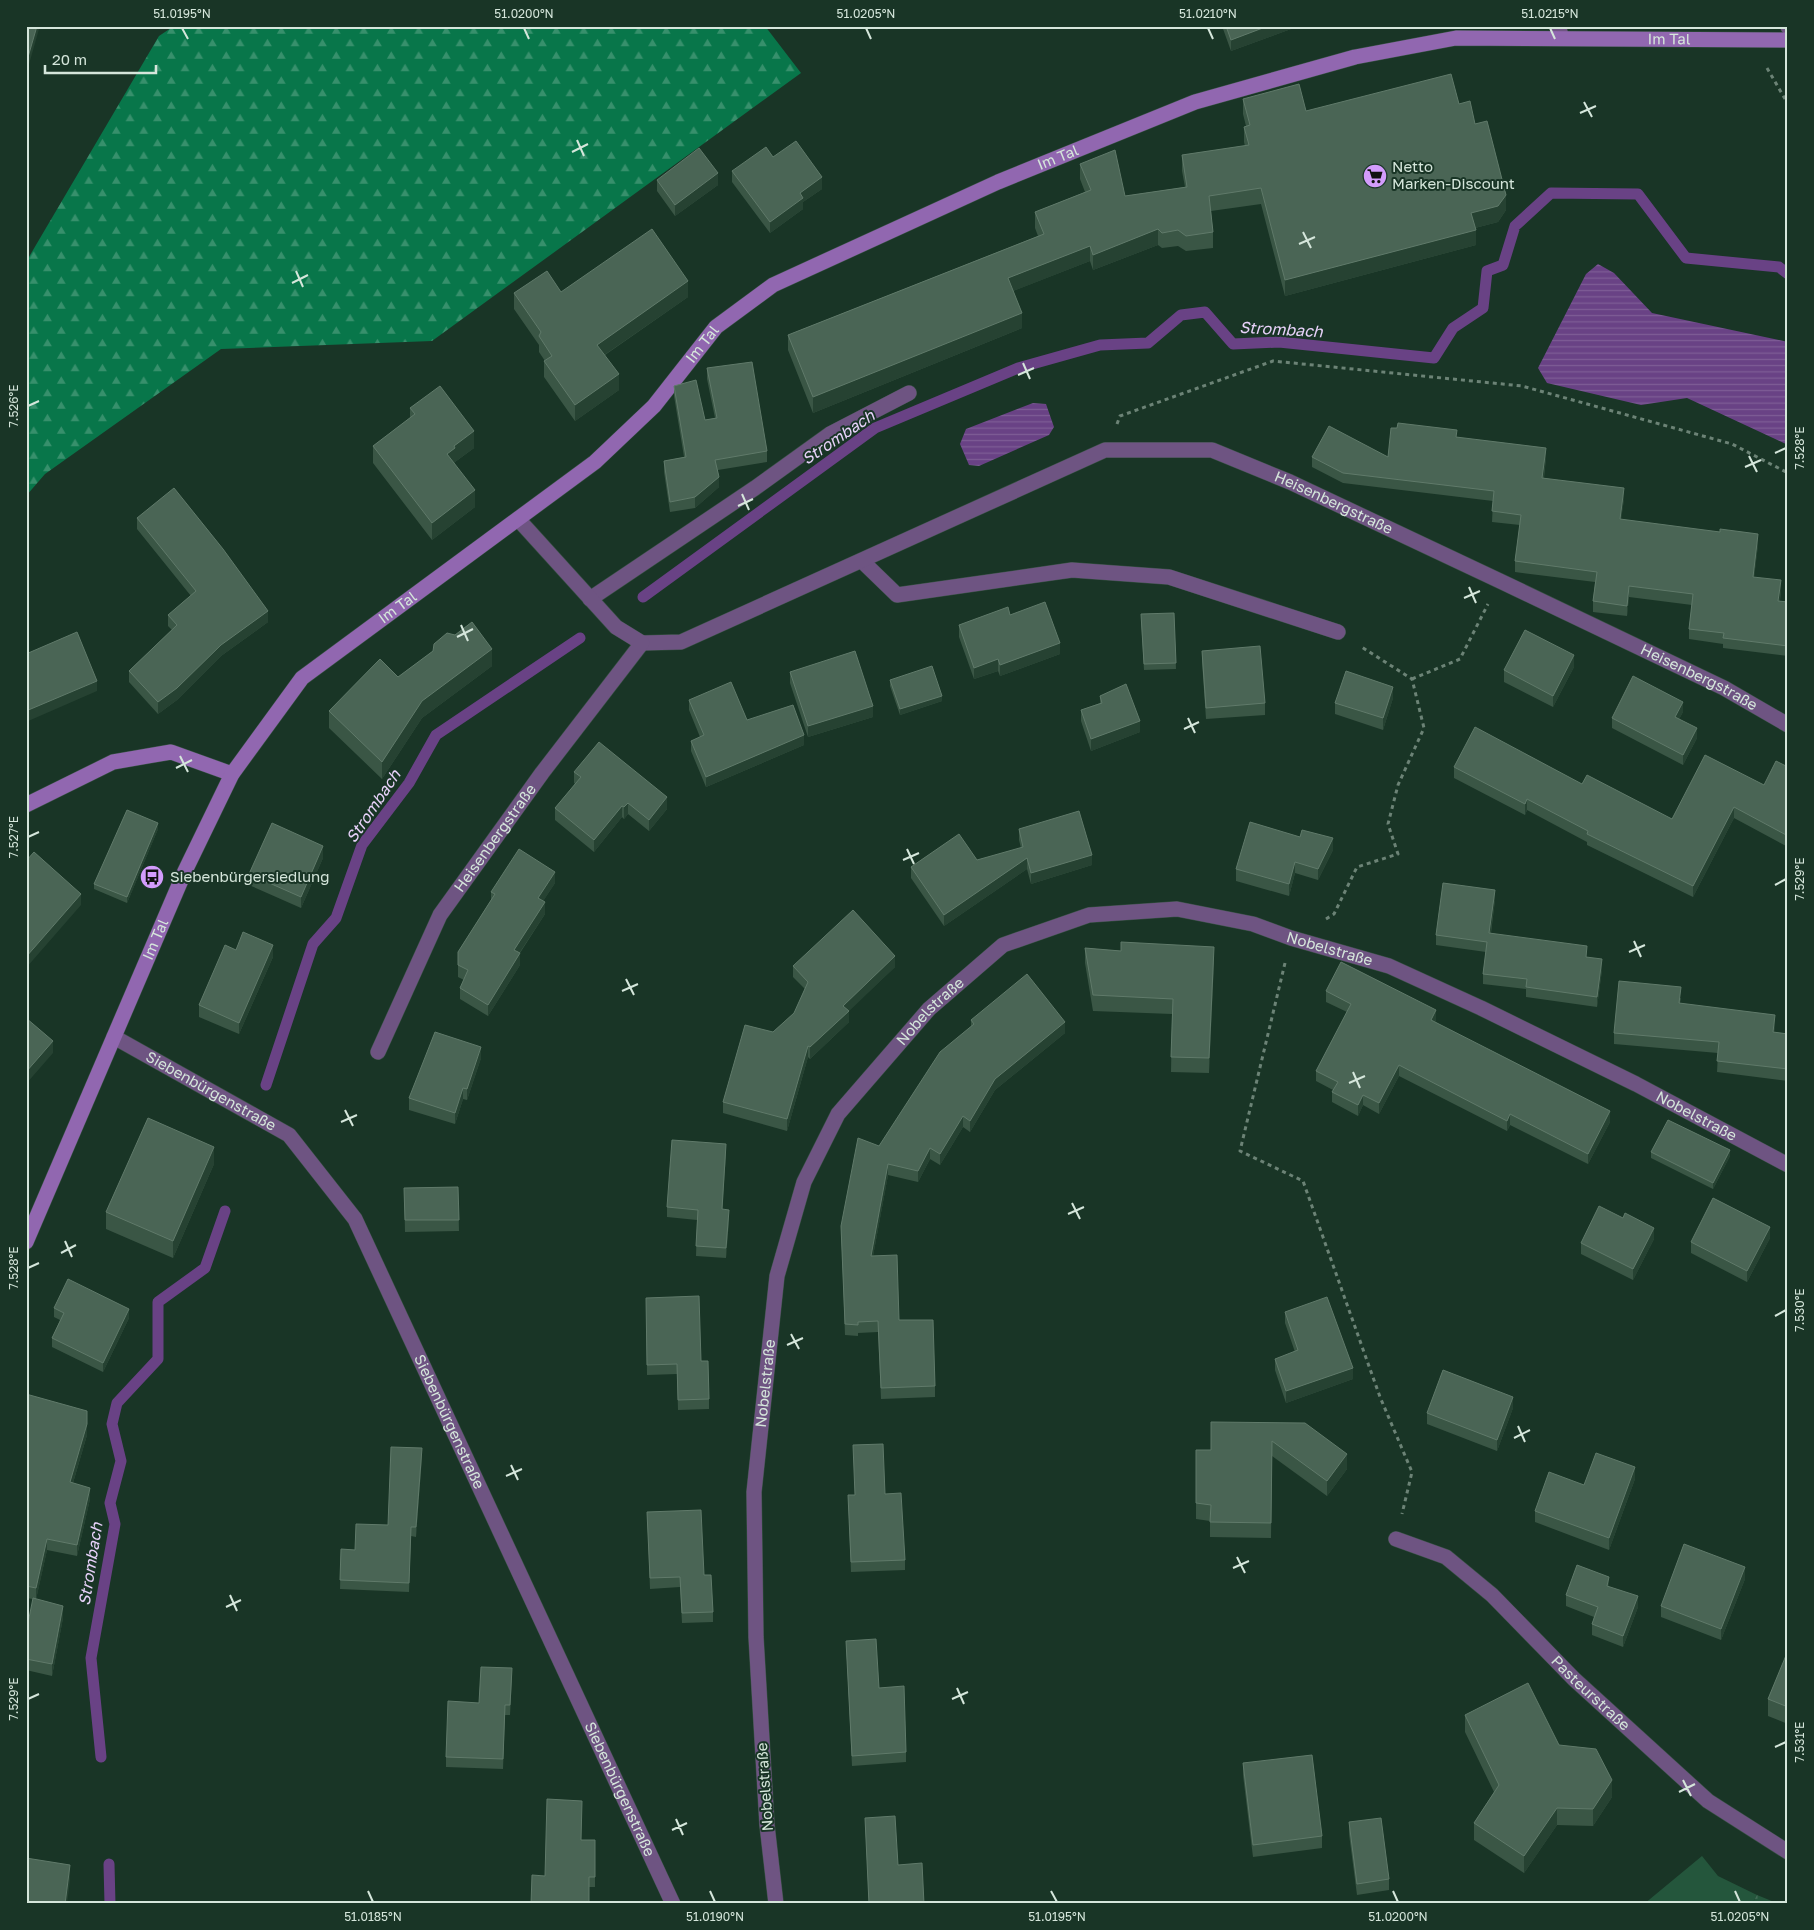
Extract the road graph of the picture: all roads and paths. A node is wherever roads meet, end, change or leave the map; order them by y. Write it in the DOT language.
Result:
graph roads {
  1 [pos="1560,32"];
  2 [pos="1788,40"];
  3 [pos="1752,41"];
  4 [pos="1788,104"];
  5 [pos="909,393"];
  6 [pos="1105,450"];
  7 [pos="1788,474"];
  8 [pos="518,519"];
  9 [pos="862,561"];
  10 [pos="590,599"];
  11 [pos="1487,607"];
  12 [pos="1338,632"];
  13 [pos="642,643"];
  14 [pos="1412,679"];
  15 [pos="1788,725"];
  16 [pos="232,774"];
  17 [pos="26,805"];
  18 [pos="1334,914"];
  19 [pos="1282,975"];
  20 [pos="114,1037"];
  21 [pos="378,1052"];
  22 [pos="1788,1165"];
  23 [pos="26,1242"];
  24 [pos="1396,1538"];
  25 [pos="1788,1852"];
  26 [pos="673,1904"];
  27 [pos="776,1904"];
  1 -- 3 [label="main road, Im Tal"];
  1 -- 8 [label="main road, Im Tal"];
  2 -- 3 [label="main road, Im Tal"];
  3 -- 4 [label="path"];
  5 -- 10 [label="street"];
  6 -- 7 [label="path"];
  6 -- 9 [label="street, Heisenbergstraße"];
  6 -- 15 [label="street, Heisenbergstraße"];
  8 -- 10 [label="street"];
  8 -- 16 [label="main road, Im Tal"];
  9 -- 12 [label="street"];
  9 -- 13 [label="street, Heisenbergstraße"];
  10 -- 13 [label="street"];
  11 -- 14 [label="path"];
  12 -- 14 [label="path"];
  13 -- 21 [label="street, Heisenbergstraße"];
  14 -- 18 [label="path"];
  16 -- 17 [label="main road"];
  16 -- 20 [label="main road, Im Tal"];
  19 -- 24 [label="path"];
  20 -- 23 [label="main road, Im Tal"];
  20 -- 26 [label="street, Siebenbürgenstraße"];
  22 -- 27 [label="street, Nobelstraße"];
  24 -- 25 [label="street, Pasteurstraße"];
}
